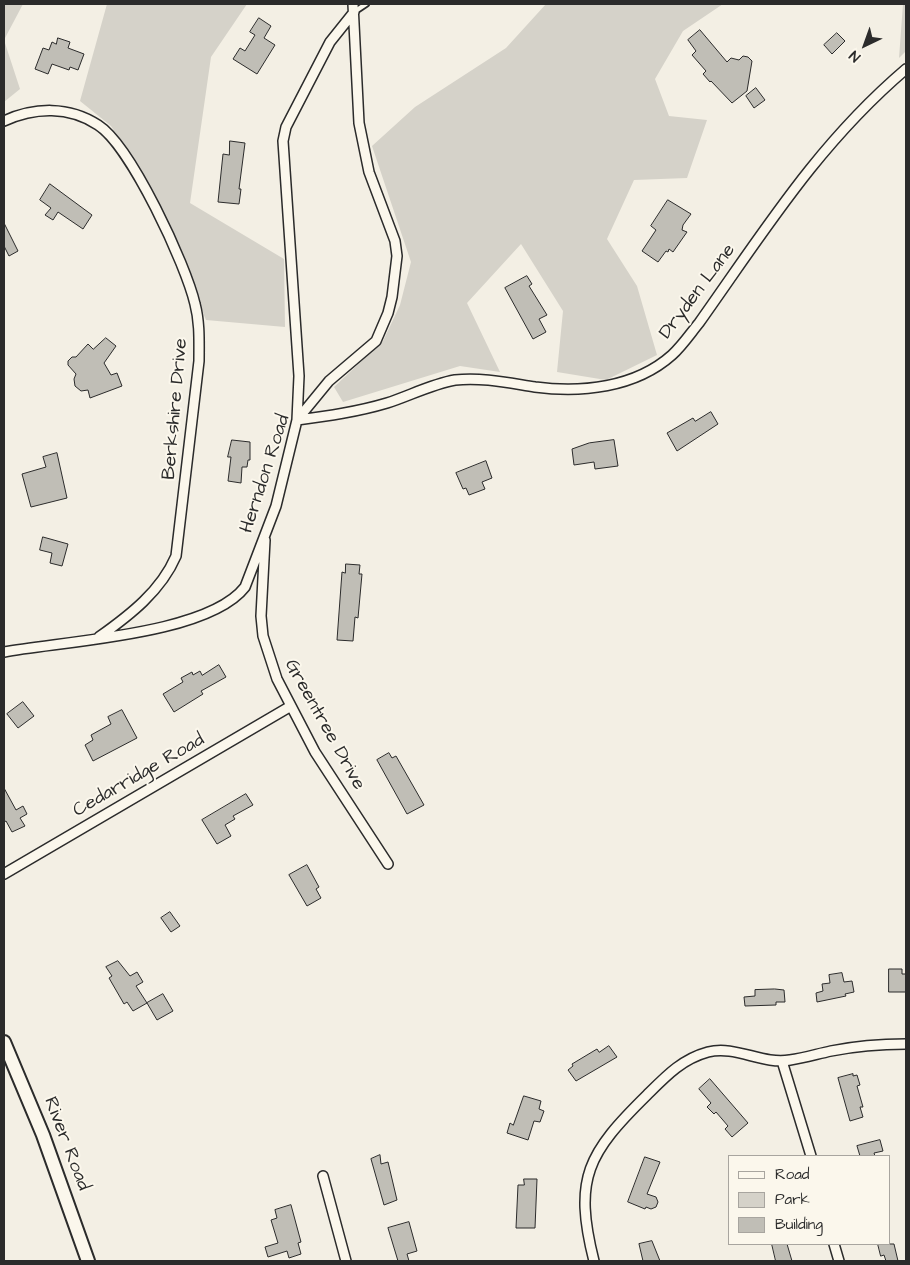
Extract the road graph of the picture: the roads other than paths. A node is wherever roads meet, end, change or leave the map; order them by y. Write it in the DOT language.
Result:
graph roads {
  1 [pos="366,4"];
  2 [pos="354,8"];
  3 [pos="906,68"];
  4 [pos="4,121"];
  5 [pos="297,420"];
  6 [pos="266,532"];
  7 [pos="97,639"];
  8 [pos="4,652"];
  9 [pos="291,706"];
  10 [pos="388,864"];
  11 [pos="4,874"];
  12 [pos="4,1042"];
  13 [pos="906,1044"];
  14 [pos="782,1061"];
  15 [pos="811,1155"];
  16 [pos="323,1176"];
  17 [pos="834,1245"];
  18 [pos="88,1261"];
  19 [pos="346,1261"];
  20 [pos="594,1261"];
  21 [pos="839,1261"];
  1 -- 2 [label="lane"];
  2 -- 5 [label="street"];
  2 -- 5 [label="street, Herndon Road"];
  3 -- 5 [label="street, Dryden Lane"];
  4 -- 7 [label="street, Berkshire Drive"];
  5 -- 6 [label="street, Herndon Road"];
  6 -- 7 [label="street, Herndon Road"];
  6 -- 9 [label="street, Greentree Drive"];
  7 -- 8 [label="street, Herndon Road"];
  9 -- 10 [label="street, Greentree Drive"];
  9 -- 11 [label="street, Cedarridge Road"];
  12 -- 18 [label="main road, River Road"];
  13 -- 14 [label="street"];
  14 -- 15 [label="street"];
  14 -- 20 [label="street"];
  16 -- 19 [label="street"];
  17 -- 21 [label="street"];
}
